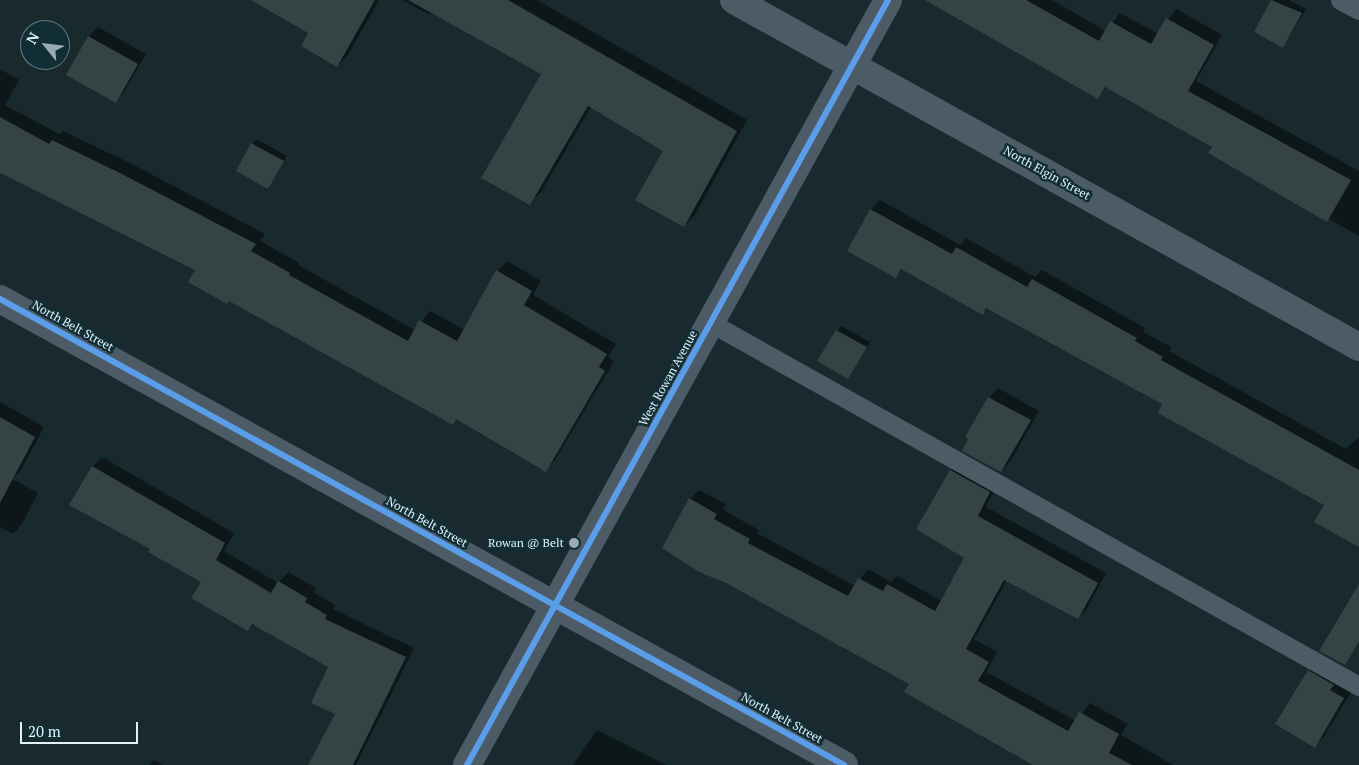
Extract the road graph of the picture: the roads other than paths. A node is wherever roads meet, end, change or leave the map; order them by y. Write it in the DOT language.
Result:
graph roads {
  1 [pos="734,0"];
  2 [pos="888,0"];
  3 [pos="1340,0"];
  4 [pos="1359,10"];
  5 [pos="851,65"];
  6 [pos="0,299"];
  7 [pos="711,323"];
  8 [pos="1359,347"];
  9 [pos="556,606"];
  10 [pos="1359,686"];
  11 [pos="812,757"];
  12 [pos="466,765"];
  13 [pos="844,765"];
  1 -- 5 [label="street, North Elgin Street"];
  2 -- 5 [label="street, West Rowan Avenue"];
  3 -- 4 [label="lane"];
  5 -- 7 [label="street, West Rowan Avenue"];
  5 -- 8 [label="street, North Elgin Street"];
  6 -- 9 [label="street, North Belt Street"];
  7 -- 9 [label="street, West Rowan Avenue"];
  7 -- 10 [label="lane"];
  9 -- 11 [label="street, North Belt Street"];
  9 -- 12 [label="street, West Rowan Avenue"];
  11 -- 13 [label="street, North Belt Street"];
}
